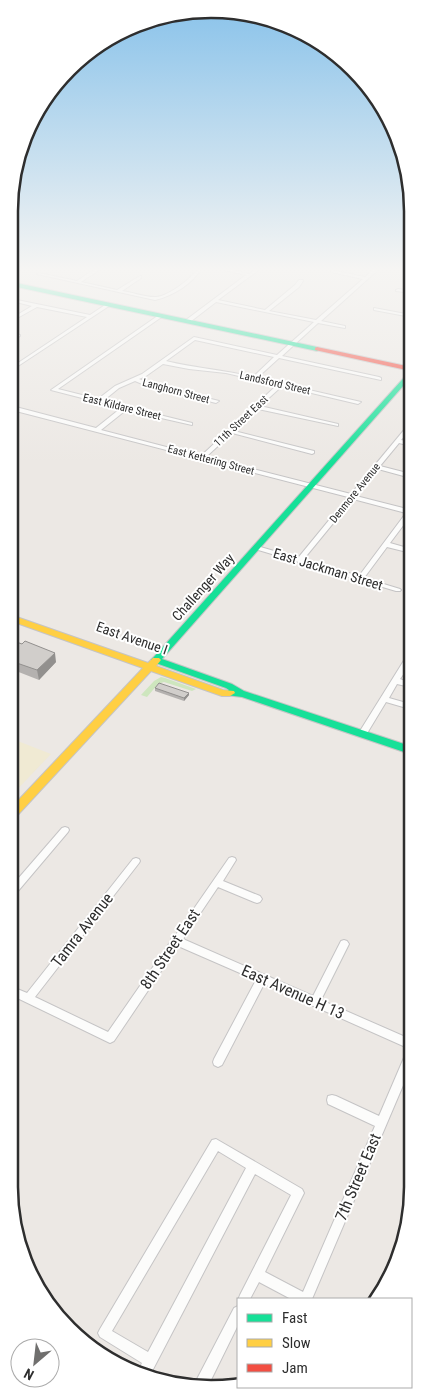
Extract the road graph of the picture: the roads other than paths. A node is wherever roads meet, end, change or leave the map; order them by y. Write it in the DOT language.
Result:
graph roads {
  1 [pos="66,333"];
  2 [pos="137,333"];
  3 [pos="243,333"];
  4 [pos="304,333"];
  5 [pos="292,344"];
  6 [pos="278,357"];
  7 [pos="162,362"];
  8 [pos="18,365"];
  9 [pos="404,369"];
  10 [pos="254,378"];
  11 [pos="135,379"];
  12 [pos="379,379"];
  13 [pos="404,379"];
  14 [pos="281,384"];
  15 [pos="99,401"];
  16 [pos="216,401"];
  17 [pos="358,402"];
  18 [pos="258,407"];
  19 [pos="125,408"];
  20 [pos="18,410"];
  21 [pos="190,424"];
  22 [pos="336,425"];
  23 [pos="97,430"];
  24 [pos="230,431"];
  25 [pos="404,433"];
  26 [pos="398,440"];
  27 [pos="404,442"];
  28 [pos="312,452"];
  29 [pos="202,458"];
  30 [pos="376,467"];
  31 [pos="404,474"];
  32 [pos="311,487"];
  33 [pos="352,497"];
  34 [pos="404,510"];
  35 [pos="404,520"];
  36 [pos="385,544"];
  37 [pos="257,548"];
  38 [pos="404,549"];
  39 [pos="299,561"];
  40 [pos="360,579"];
  41 [pos="398,590"];
  42 [pos="18,613"];
  43 [pos="18,620"];
  44 [pos="152,663"];
  45 [pos="404,668"];
  46 [pos="397,681"];
  47 [pos="404,683"];
  48 [pos="385,699"];
  49 [pos="404,705"];
  50 [pos="363,733"];
  51 [pos="404,748"];
  52 [pos="18,807"];
  53 [pos="65,830"];
  54 [pos="232,860"];
  55 [pos="136,861"];
  56 [pos="216,882"];
  57 [pos="18,885"];
  58 [pos="257,899"];
  59 [pos="175,940"];
  60 [pos="344,944"];
  61 [pos="262,978"];
  62 [pos="18,994"];
  63 [pos="28,999"];
  64 [pos="315,1002"];
  65 [pos="404,1041"];
  66 [pos="218,1062"];
  67 [pos="404,1070"];
  68 [pos="332,1100"];
  69 [pos="381,1124"];
  70 [pos="253,1166"];
  71 [pos="257,1274"];
  72 [pos="245,1298"];
  73 [pos="303,1298"];
  74 [pos="305,1298"];
  75 [pos="237,1314"];
  76 [pos="150,1361"];
  77 [pos="146,1369"];
  78 [pos="204,1380"];
  1 -- 8 [label="street"];
  2 -- 15 [label="street, East Kildare Street"];
  3 -- 5 [label="main road"];
  4 -- 5 [label="street, 11th Street East"];
  5 -- 6 [label="street, 11th Street East"];
  5 -- 9 [label="main road"];
  6 -- 7 [label="street"];
  6 -- 10 [label="street, 11th Street East"];
  6 -- 12 [label="street"];
  7 -- 10 [label="street, Landsford Street"];
  7 -- 11 [label="street"];
  10 -- 14 [label="street, Landsford Street"];
  11 -- 15 [label="street"];
  11 -- 16 [label="street, Langhorn Street"];
  13 -- 32 [label="main road, Challenger Way"];
  14 -- 17 [label="street, Landsford Street"];
  14 -- 18 [label="street, 11th Street East"];
  15 -- 19 [label="street, East Kildare Street"];
  18 -- 22 [label="street"];
  18 -- 24 [label="street, 11th Street East"];
  19 -- 21 [label="street, East Kildare Street"];
  19 -- 23 [label="street"];
  20 -- 23 [label="street, East Kettering Street"];
  23 -- 29 [label="street, East Kettering Street"];
  24 -- 28 [label="street"];
  24 -- 29 [label="street, 11th Street East"];
  25 -- 26 [label="street, Denmore Avenue"];
  26 -- 27 [label="street"];
  26 -- 30 [label="street, Denmore Avenue"];
  29 -- 32 [label="street, East Kettering Street"];
  30 -- 31 [label="street"];
  30 -- 33 [label="street, Denmore Avenue"];
  32 -- 33 [label="street, East Kettering Street"];
  32 -- 37 [label="main road, Challenger Way"];
  33 -- 34 [label="street, East Kettering Street"];
  33 -- 39 [label="street, Denmore Avenue"];
  35 -- 36 [label="street"];
  36 -- 38 [label="street"];
  36 -- 40 [label="street"];
  37 -- 39 [label="street, East Jackman Street"];
  37 -- 44 [label="main road, Challenger Way"];
  39 -- 40 [label="street, East Jackman Street"];
  40 -- 41 [label="street, East Jackman Street"];
  42 -- 44 [label="main road, East Avenue I"];
  43 -- 44 [label="main road, East Avenue I"];
  44 -- 50 [label="main road, East Avenue I"];
  44 -- 52 [label="main road, Challenger Way"];
  45 -- 46 [label="street"];
  46 -- 47 [label="street"];
  46 -- 48 [label="street"];
  48 -- 49 [label="street"];
  48 -- 50 [label="street"];
  50 -- 51 [label="main road, East Avenue I"];
  53 -- 57 [label="street"];
  54 -- 56 [label="street, 8th Street East"];
  55 -- 63 [label="street, Tamra Avenue"];
  56 -- 58 [label="street"];
  56 -- 59 [label="street, 8th Street East"];
  59 -- 61 [label="street, East Avenue H 13"];
  59 -- 63 [label="street, 8th Street East"];
  60 -- 64 [label="street"];
  61 -- 64 [label="street, East Avenue H 13"];
  61 -- 66 [label="street"];
  62 -- 63 [label="street"];
  64 -- 65 [label="street, East Avenue H 13"];
  67 -- 69 [label="street, 7th Street East"];
  68 -- 69 [label="street"];
  69 -- 74 [label="street, 7th Street East"];
  70 -- 71 [label="street"];
  70 -- 76 [label="street"];
  70 -- 76 [label="street"];
  71 -- 72 [label="street"];
  71 -- 73 [label="street"];
  75 -- 78 [label="street"];
  76 -- 77 [label="street"];
}
